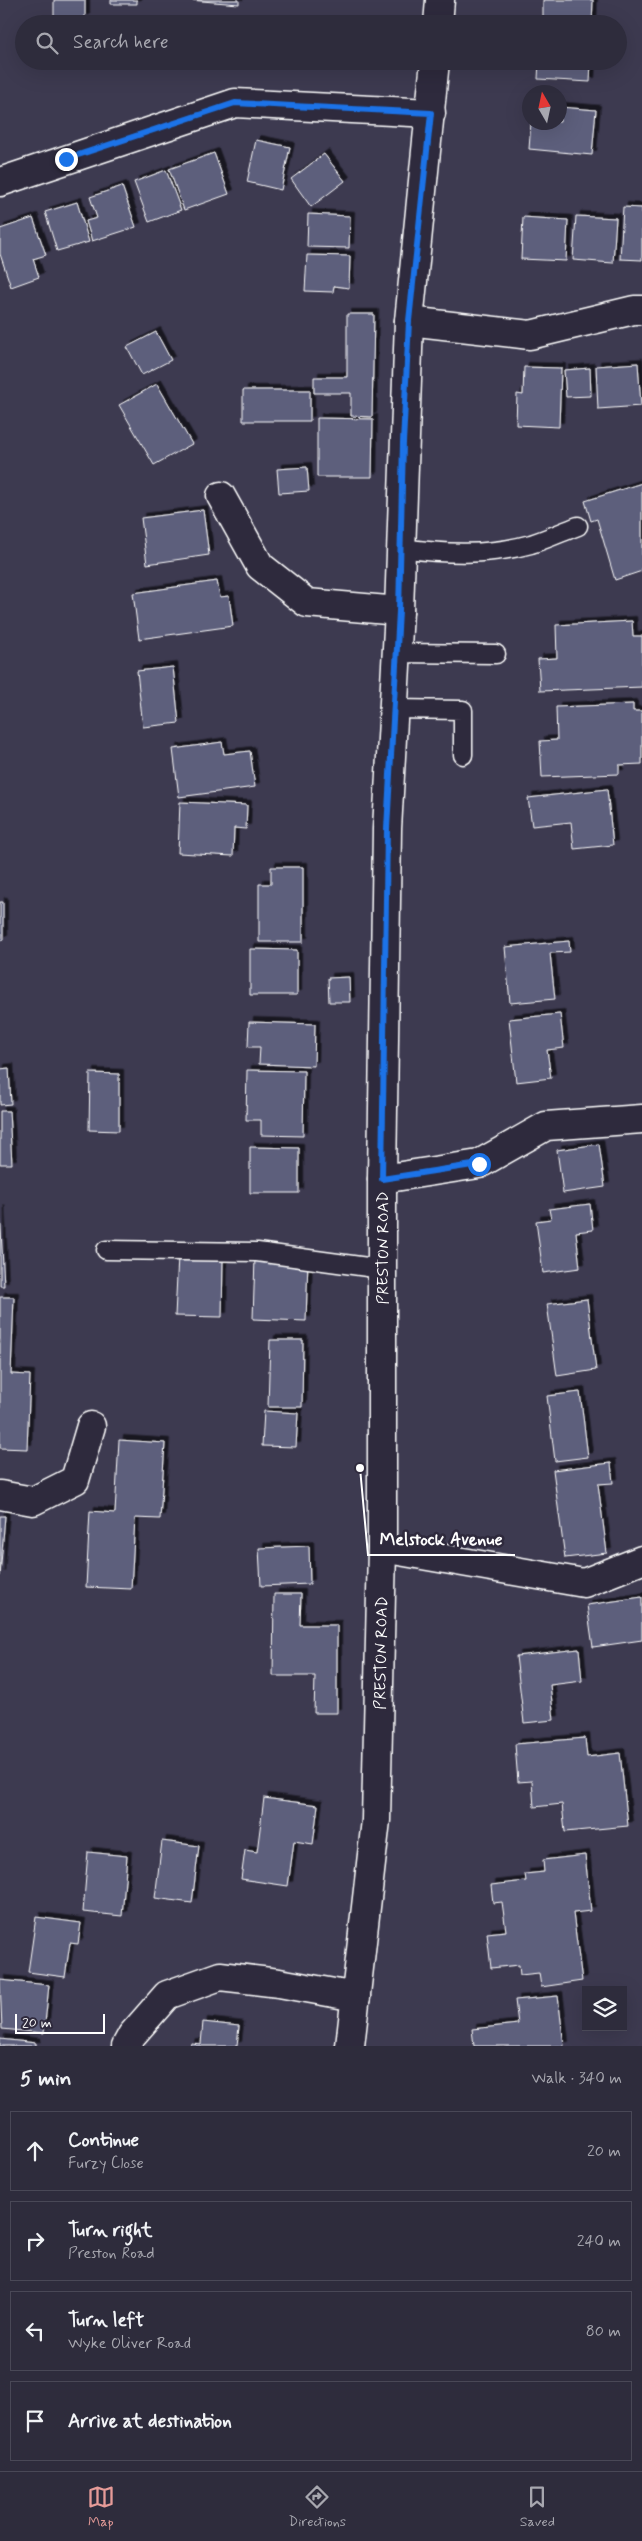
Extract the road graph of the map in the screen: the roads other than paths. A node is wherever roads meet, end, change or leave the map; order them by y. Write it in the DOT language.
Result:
graph roads {
  1 [pos="440,0"];
  2 [pos="439,15"];
  3 [pos="434,70"];
  4 [pos="431,113"];
  5 [pos="0,182"];
  6 [pos="642,310"];
  7 [pos="409,321"];
  8 [pos="221,496"];
  9 [pos="578,526"];
  10 [pos="401,548"];
  11 [pos="399,611"];
  12 [pos="397,653"];
  13 [pos="496,654"];
  14 [pos="394,709"];
  15 [pos="463,755"];
  16 [pos="642,1118"];
  17 [pos="382,1179"];
  18 [pos="106,1250"];
  19 [pos="382,1269"];
  20 [pos="91,1426"];
  21 [pos="0,1495"];
  22 [pos="382,1548"];
  23 [pos="642,1560"];
  24 [pos="356,1997"];
  25 [pos="126,2046"];
  26 [pos="350,2046"];
  1 -- 2 [label="main road"];
  3 -- 4 [label="main road, PRESTON ROAD"];
  4 -- 5 [label="main road"];
  4 -- 7 [label="main road, PRESTON ROAD"];
  6 -- 7 [label="main road"];
  7 -- 10 [label="main road, PRESTON ROAD"];
  8 -- 11 [label="main road"];
  9 -- 10 [label="lane"];
  10 -- 11 [label="main road, PRESTON ROAD"];
  11 -- 12 [label="main road, PRESTON ROAD"];
  12 -- 13 [label="lane"];
  12 -- 14 [label="main road, PRESTON ROAD"];
  14 -- 15 [label="lane"];
  14 -- 17 [label="main road, PRESTON ROAD"];
  16 -- 17 [label="main road"];
  17 -- 19 [label="main road, PRESTON ROAD"];
  18 -- 19 [label="lane"];
  19 -- 22 [label="main road, PRESTON ROAD"];
  20 -- 21 [label="main road"];
  22 -- 23 [label="main road"];
  22 -- 24 [label="main road, PRESTON ROAD"];
  24 -- 25 [label="main road"];
  24 -- 26 [label="main road, PRESTON ROAD"];
}
